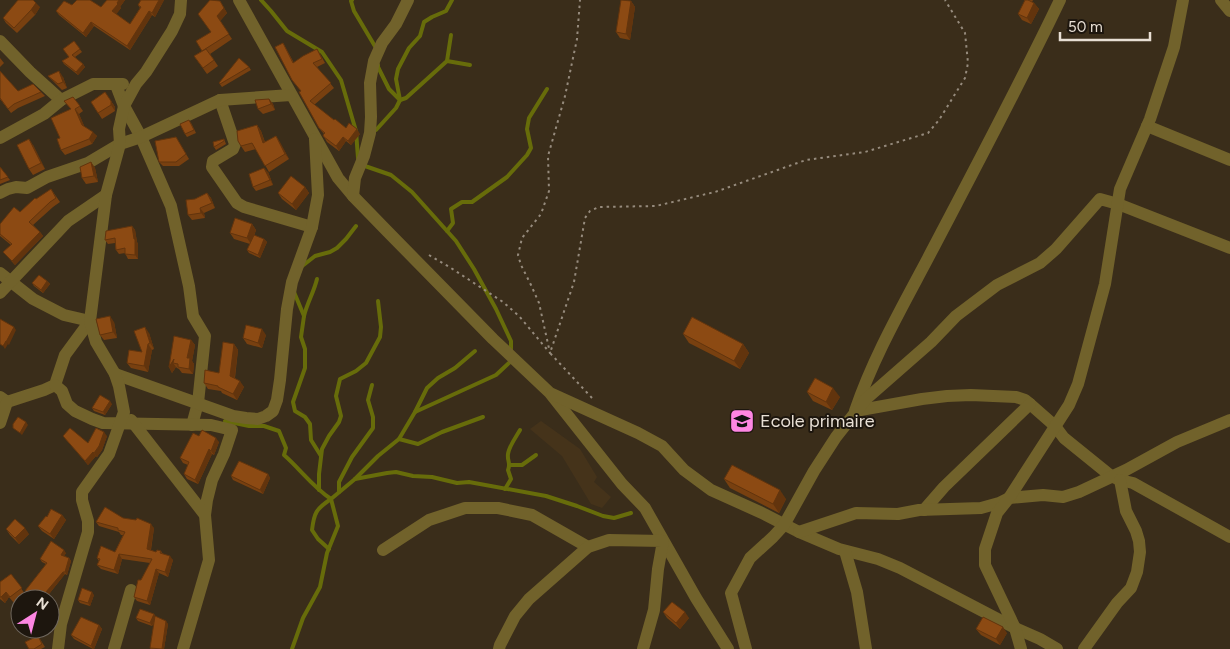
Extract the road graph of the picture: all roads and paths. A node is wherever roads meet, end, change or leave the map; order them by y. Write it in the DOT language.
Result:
graph roads {
  1 [pos="181,0"];
  2 [pos="239,0"];
  3 [pos="408,0"];
  4 [pos="580,0"];
  5 [pos="945,0"];
  6 [pos="1060,0"];
  7 [pos="1183,0"];
  8 [pos="1221,0"];
  9 [pos="1230,11"];
  10 [pos="0,41"];
  11 [pos="136,84"];
  12 [pos="116,85"];
  13 [pos="291,95"];
  14 [pos="61,100"];
  15 [pos="220,100"];
  16 [pos="124,106"];
  17 [pos="1146,126"];
  18 [pos="315,136"];
  19 [pos="140,137"];
  20 [pos="0,138"];
  21 [pos="120,144"];
  22 [pos="1230,160"];
  23 [pos="0,193"];
  24 [pos="106,195"];
  25 [pos="353,196"];
  26 [pos="1118,204"];
  27 [pos="312,227"];
  28 [pos="1230,247"];
  29 [pos="427,254"];
  30 [pos="5,277"];
  31 [pos="0,293"];
  32 [pos="90,321"];
  33 [pos="550,354"];
  34 [pos="115,374"];
  35 [pos="55,385"];
  36 [pos="550,394"];
  37 [pos="592,399"];
  38 [pos="4,400"];
  39 [pos="198,403"];
  40 [pos="1030,404"];
  41 [pos="856,411"];
  42 [pos="122,418"];
  43 [pos="1230,420"];
  44 [pos="0,423"];
  45 [pos="134,423"];
  46 [pos="192,425"];
  47 [pos="1056,426"];
  48 [pos="1115,478"];
  49 [pos="1009,498"];
  50 [pos="924,510"];
  51 [pos="206,515"];
  52 [pos="784,525"];
  53 [pos="800,532"];
  54 [pos="1230,536"];
  55 [pos="663,541"];
  56 [pos="588,547"];
  57 [pos="383,550"];
  58 [pos="845,551"];
  59 [pos="132,590"];
  60 [pos="1015,628"];
  61 [pos="58,649"];
  62 [pos="114,649"];
  63 [pos="183,649"];
  64 [pos="499,649"];
  65 [pos="643,649"];
  66 [pos="728,649"];
  67 [pos="746,649"];
  68 [pos="866,649"];
  69 [pos="1021,649"];
  70 [pos="1056,649"];
  71 [pos="1084,649"];
  1 -- 11 [label="street"];
  2 -- 13 [label="street"];
  3 -- 25 [label="street"];
  4 -- 33 [label="path"];
  5 -- 33 [label="path"];
  6 -- 41 [label="street"];
  7 -- 17 [label="street"];
  8 -- 9 [label="street"];
  10 -- 14 [label="street"];
  11 -- 12 [label="street"];
  11 -- 16 [label="street"];
  12 -- 14 [label="street"];
  12 -- 16 [label="street"];
  13 -- 15 [label="street"];
  13 -- 18 [label="street"];
  14 -- 20 [label="street"];
  15 -- 19 [label="street"];
  15 -- 27 [label="street"];
  16 -- 19 [label="street"];
  16 -- 21 [label="street"];
  17 -- 22 [label="street"];
  17 -- 26 [label="street"];
  18 -- 25 [label="street"];
  18 -- 27 [label="street"];
  19 -- 21 [label="street"];
  19 -- 39 [label="street"];
  21 -- 23 [label="street"];
  21 -- 24 [label="street"];
  24 -- 30 [label="street"];
  24 -- 32 [label="street"];
  25 -- 36 [label="street"];
  26 -- 28 [label="street"];
  26 -- 41 [label="street"];
  26 -- 47 [label="street"];
  27 -- 39 [label="street"];
  29 -- 33 [label="path"];
  30 -- 31 [label="street"];
  30 -- 32 [label="street"];
  32 -- 34 [label="street"];
  32 -- 35 [label="street"];
  33 -- 37 [label="path"];
  34 -- 39 [label="street"];
  34 -- 42 [label="street"];
  35 -- 38 [label="street"];
  35 -- 42 [label="street"];
  36 -- 52 [label="street"];
  36 -- 55 [label="street"];
  38 -- 44 [label="street"];
  39 -- 46 [label="street"];
  40 -- 41 [label="street"];
  40 -- 47 [label="street"];
  40 -- 50 [label="street"];
  41 -- 52 [label="street"];
  42 -- 45 [label="street"];
  42 -- 61 [label="street"];
  43 -- 48 [label="street"];
  45 -- 46 [label="street"];
  45 -- 51 [label="street"];
  46 -- 51 [label="street"];
  47 -- 48 [label="street"];
  47 -- 49 [label="street"];
  48 -- 49 [label="street"];
  48 -- 54 [label="street"];
  48 -- 71 [label="street"];
  49 -- 50 [label="street"];
  49 -- 60 [label="street"];
  50 -- 53 [label="street"];
  51 -- 63 [label="street"];
  52 -- 53 [label="street"];
  52 -- 67 [label="street"];
  53 -- 58 [label="street"];
  55 -- 56 [label="street"];
  55 -- 65 [label="street"];
  55 -- 66 [label="street"];
  56 -- 57 [label="street"];
  56 -- 64 [label="street"];
  58 -- 60 [label="street"];
  58 -- 68 [label="street"];
  59 -- 62 [label="street"];
  60 -- 69 [label="street"];
  60 -- 70 [label="street"];
}
